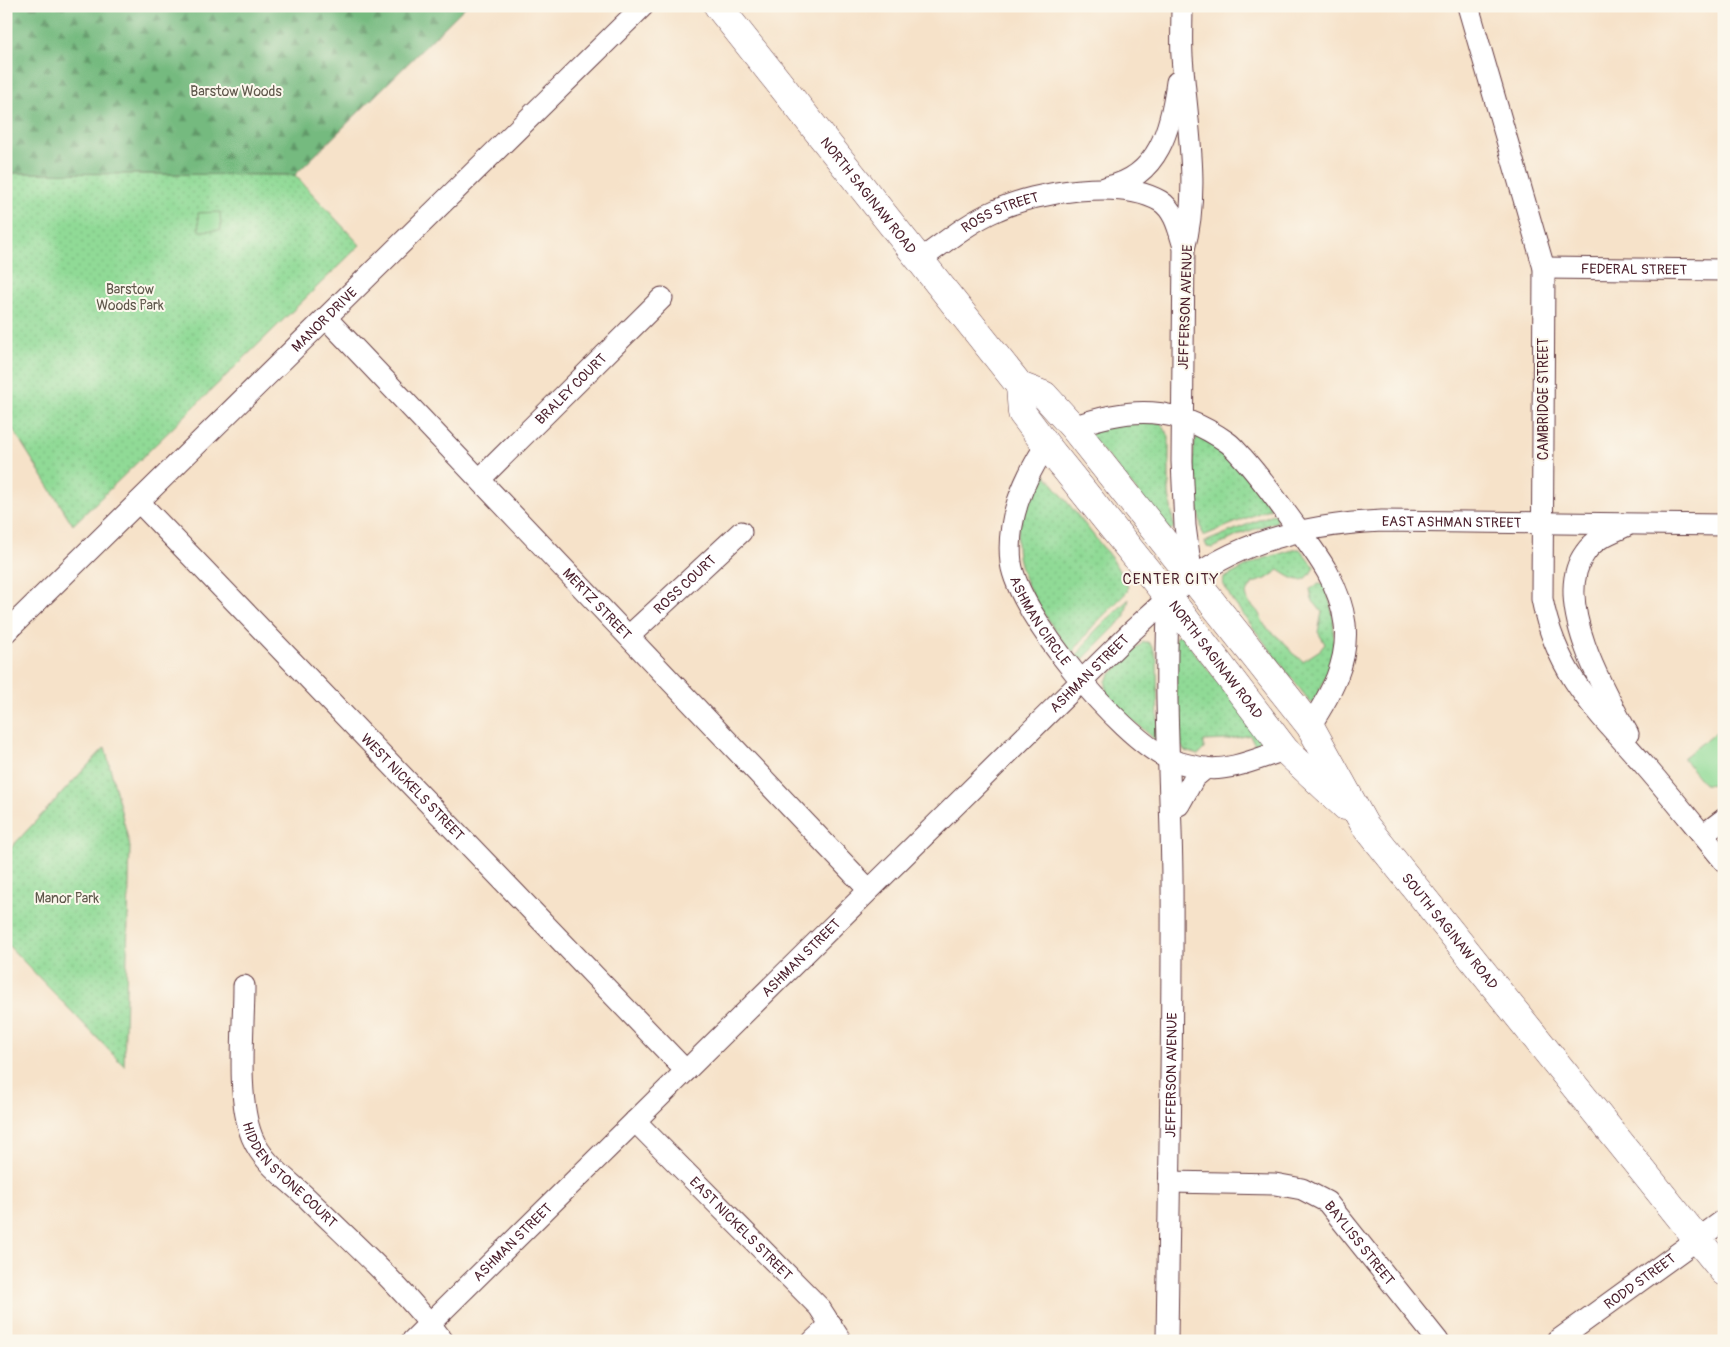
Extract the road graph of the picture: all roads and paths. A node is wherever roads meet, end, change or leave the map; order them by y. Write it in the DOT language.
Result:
graph roads {
  1 [pos="643,6"];
  2 [pos="718,6"];
  3 [pos="1182,6"];
  4 [pos="1468,6"];
  5 [pos="1182,54"];
  6 [pos="1089,190"];
  7 [pos="1184,249"];
  8 [pos="920,260"];
  9 [pos="1544,268"];
  10 [pos="1724,270"];
  11 [pos="662,298"];
  12 [pos="326,318"];
  13 [pos="1020,386"];
  14 [pos="1182,417"];
  15 [pos="1073,427"];
  16 [pos="1046,445"];
  17 [pos="480,479"];
  18 [pos="139,502"];
  19 [pos="1542,523"];
  20 [pos="1630,524"];
  21 [pos="1724,525"];
  22 [pos="1299,531"];
  23 [pos="741,532"];
  24 [pos="1192,578"];
  25 [pos="1169,598"];
  26 [pos="6,632"];
  27 [pos="629,636"];
  28 [pos="1083,680"];
  29 [pos="1310,726"];
  30 [pos="1286,750"];
  31 [pos="1168,758"];
  32 [pos="1206,768"];
  33 [pos="1648,769"];
  34 [pos="1171,808"];
  35 [pos="1724,820"];
  36 [pos="1364,824"];
  37 [pos="1703,835"];
  38 [pos="1724,861"];
  39 [pos="869,890"];
  40 [pos="244,986"];
  41 [pos="686,1071"];
  42 [pos="635,1121"];
  43 [pos="1168,1182"];
  44 [pos="1724,1220"];
  45 [pos="1697,1239"];
  46 [pos="1724,1272"];
  47 [pos="430,1323"];
  48 [pos="836,1332"];
  49 [pos="412,1341"];
  50 [pos="443,1341"];
  51 [pos="813,1341"];
  52 [pos="1167,1341"];
  53 [pos="1438,1341"];
  54 [pos="1557,1341"];
  1 -- 12 [label="street, MANOR DRIVE"];
  2 -- 8 [label="main road, NORTH SAGINAW ROAD"];
  3 -- 5 [label="street, JEFFERSON AVENUE"];
  4 -- 9 [label="street, CAMBRIDGE STREET"];
  5 -- 6 [label="street, ROSS STREET"];
  5 -- 7 [label="street, JEFFERSON AVENUE"];
  6 -- 7 [label="street, ROSS STREET"];
  6 -- 8 [label="street, ROSS STREET"];
  7 -- 14 [label="street, JEFFERSON AVENUE"];
  8 -- 13 [label="main road, NORTH SAGINAW ROAD"];
  9 -- 10 [label="street, FEDERAL STREET"];
  9 -- 19 [label="street, CAMBRIDGE STREET"];
  11 -- 17 [label="street, BRALEY COURT"];
  12 -- 17 [label="street, MERTZ STREET"];
  12 -- 18 [label="street, MANOR DRIVE"];
  13 -- 15 [label="main road"];
  13 -- 16 [label="main road, NORTH SAGINAW ROAD"];
  14 -- 15 [label="street"];
  14 -- 22 [label="street"];
  14 -- 24 [label="street, JEFFERSON AVENUE"];
  15 -- 24 [label="main road"];
  16 -- 25 [label="main road, NORTH SAGINAW ROAD"];
  16 -- 28 [label="street, ASHMAN CIRCLE"];
  17 -- 27 [label="street, MERTZ STREET"];
  18 -- 26 [label="street, MANOR DRIVE"];
  18 -- 41 [label="street, WEST NICKELS STREET"];
  19 -- 20 [label="street, EAST ASHMAN STREET"];
  19 -- 22 [label="street, EAST ASHMAN STREET"];
  19 -- 33 [label="street, CAMBRIDGE STREET"];
  20 -- 21 [label="street, EAST ASHMAN STREET"];
  20 -- 33 [label="street, CAMBRIDGE STREET"];
  22 -- 24 [label="street, EAST ASHMAN STREET"];
  22 -- 29 [label="street"];
  23 -- 27 [label="street, ROSS COURT"];
  24 -- 25 [label="street, ASHMAN STREET"];
  24 -- 29 [label="main road, SOUTH SAGINAW ROAD"];
  25 -- 28 [label="street, ASHMAN STREET"];
  25 -- 30 [label="main road, NORTH SAGINAW ROAD"];
  25 -- 31 [label="street, JEFFERSON AVENUE"];
  27 -- 39 [label="street, MERTZ STREET"];
  28 -- 31 [label="street, ASHMAN CIRCLE"];
  28 -- 39 [label="street, ASHMAN STREET"];
  29 -- 36 [label="main road, SOUTH SAGINAW ROAD"];
  30 -- 32 [label="street, ASHMAN CIRCLE"];
  30 -- 36 [label="main road, NORTH SAGINAW ROAD"];
  31 -- 32 [label="street, ASHMAN CIRCLE"];
  31 -- 34 [label="street, JEFFERSON AVENUE"];
  32 -- 34 [label="street"];
  33 -- 37 [label="street, CAMBRIDGE STREET"];
  34 -- 43 [label="street, JEFFERSON AVENUE"];
  35 -- 37 [label="street"];
  36 -- 45 [label="main road, SOUTH SAGINAW ROAD"];
  37 -- 38 [label="street, CAMBRIDGE STREET"];
  39 -- 41 [label="street, ASHMAN STREET"];
  40 -- 47 [label="street, HIDDEN STONE COURT"];
  41 -- 42 [label="street, ASHMAN STREET"];
  42 -- 47 [label="street, ASHMAN STREET"];
  42 -- 48 [label="street, EAST NICKELS STREET"];
  43 -- 52 [label="street, JEFFERSON AVENUE"];
  43 -- 53 [label="street, BAYLISS STREET"];
  44 -- 45 [label="street, RODD STREET"];
  45 -- 46 [label="main road, SOUTH SAGINAW ROAD"];
  45 -- 54 [label="street, RODD STREET"];
  47 -- 49 [label="street, ASHMAN STREET"];
  47 -- 50 [label="street, HIDDEN STONE COURT"];
  48 -- 51 [label="street"];
}
